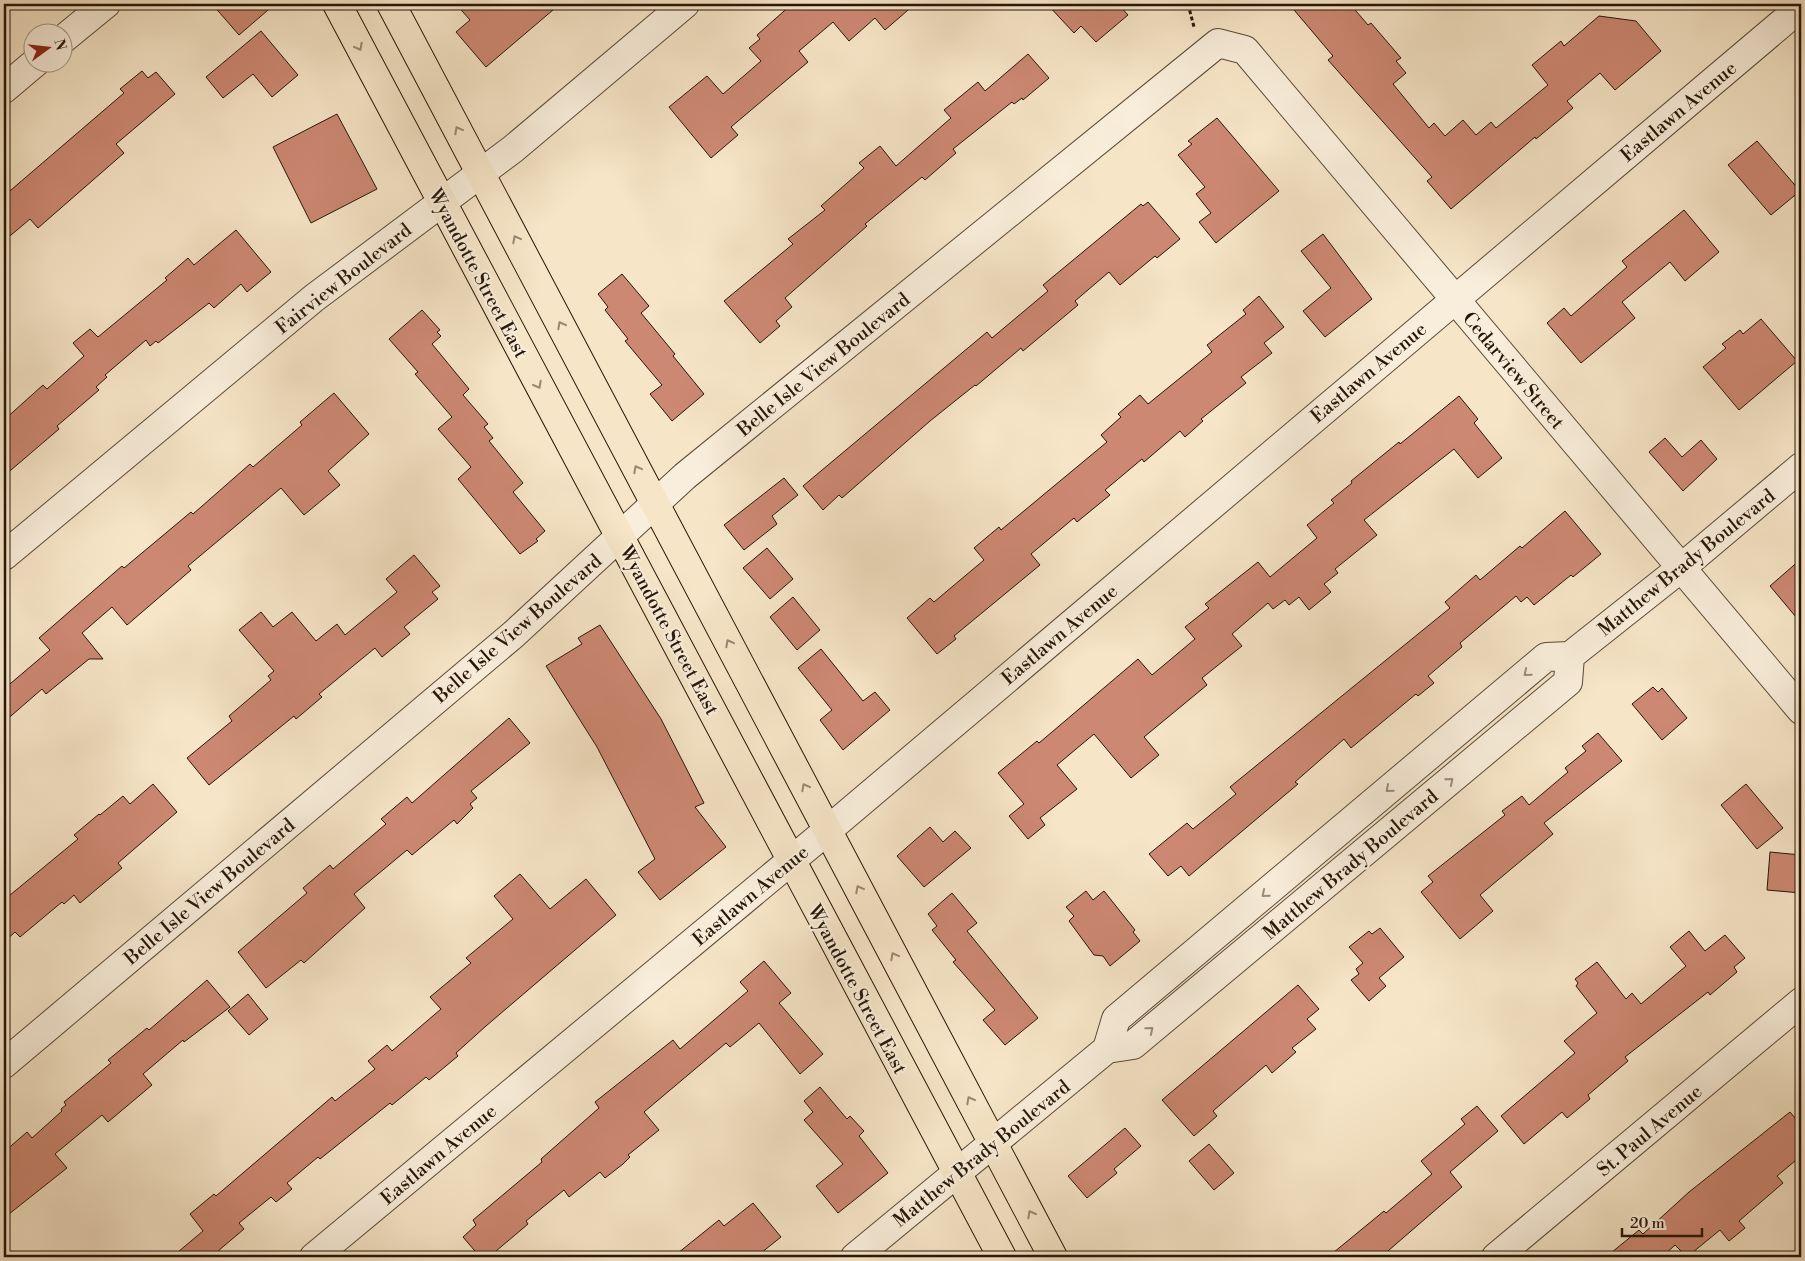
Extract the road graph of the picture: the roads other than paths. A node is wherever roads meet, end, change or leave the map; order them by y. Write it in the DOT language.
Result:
graph roads {
  1 [pos="106,4"];
  2 [pos="337,4"];
  3 [pos="391,4"];
  4 [pos="685,4"];
  5 [pos="1801,7"];
  6 [pos="72,32"];
  7 [pos="1218,44"];
  8 [pos="24,72"];
  9 [pos="4,89"];
  10 [pos="481,173"];
  11 [pos="442,202"];
  12 [pos="1454,299"];
  13 [pos="1801,467"];
  14 [pos="655,503"];
  15 [pos="621,537"];
  16 [pos="4,556"];
  17 [pos="1681,568"];
  18 [pos="1801,710"];
  19 [pos="828,830"];
  20 [pos="790,861"];
  21 [pos="1801,1002"];
  22 [pos="4,1064"];
  23 [pos="993,1143"];
  24 [pos="956,1173"];
  25 [pos="314,1257"];
  26 [pos="855,1257"];
  27 [pos="1002,1257"];
  28 [pos="1053,1257"];
  29 [pos="1496,1257"];
  1 -- 6 [label="street"];
  2 -- 11 [label="main road, Wyandotte Street East, one-way"];
  10 -- 3 [label="main road, one-way"];
  4 -- 10 [label="street, Fairview Boulevard"];
  5 -- 12 [label="street, Eastlawn Avenue"];
  7 -- 12 [label="street, Cedarview Street"];
  7 -- 14 [label="street, Belle Isle View Boulevard"];
  8 -- 9 [label="street"];
  10 -- 11 [label="street, Fairview Boulevard"];
  14 -- 10 [label="main road, one-way"];
  11 -- 15 [label="main road, Wyandotte Street East, one-way"];
  11 -- 16 [label="street, Fairview Boulevard"];
  12 -- 17 [label="street, Cedarview Street"];
  12 -- 19 [label="street, Eastlawn Avenue"];
  13 -- 17 [label="street, Matthew Brady Boulevard"];
  14 -- 15 [label="street, Belle Isle View Boulevard"];
  19 -- 14 [label="main road, one-way"];
  15 -- 20 [label="main road, Wyandotte Street East"];
  15 -- 22 [label="street, Belle Isle View Boulevard"];
  17 -- 18 [label="street, Cedarview Street"];
  17 -- 23 [label="street, Matthew Brady Boulevard"];
  19 -- 20 [label="street, Eastlawn Avenue"];
  23 -- 19 [label="main road, one-way"];
  20 -- 24 [label="main road, Wyandotte Street East"];
  20 -- 25 [label="street, Eastlawn Avenue"];
  21 -- 29 [label="street, St. Paul Avenue"];
  23 -- 24 [label="street, Matthew Brady Boulevard"];
  28 -- 23 [label="main road, one-way"];
  24 -- 26 [label="street, Matthew Brady Boulevard"];
  24 -- 27 [label="main road, Wyandotte Street East"];
}
